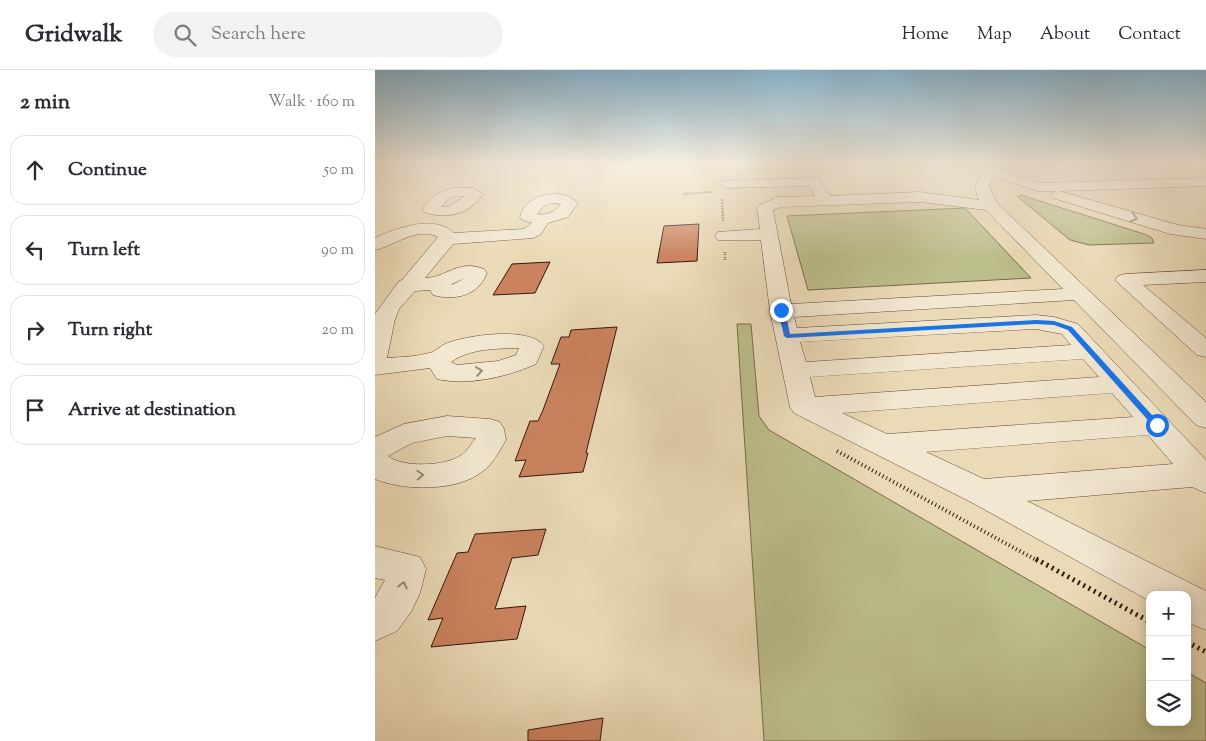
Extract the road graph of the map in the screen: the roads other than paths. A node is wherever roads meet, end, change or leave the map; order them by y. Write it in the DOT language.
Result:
graph roads {
  1 [pos="821,194"];
  2 [pos="985,194"];
  3 [pos="1058,194"];
  4 [pos="825,200"];
  5 [pos="991,206"];
  6 [pos="445,210"];
  7 [pos="541,220"];
  8 [pos="426,230"];
  9 [pos="769,234"];
  10 [pos="1206,234"];
  11 [pos="724,236"];
  12 [pos="445,239"];
  13 [pos="377,243"];
  14 [pos="1206,276"];
  15 [pos="443,282"];
  16 [pos="407,285"];
  17 [pos="1077,294"];
  18 [pos="382,308"];
  19 [pos="785,323"];
  20 [pos="1206,350"];
  21 [pos="1090,351"];
  22 [pos="375,357"];
  23 [pos="437,360"];
  24 [pos="375,367"];
  25 [pos="795,370"];
  26 [pos="1121,384"];
  27 [pos="1196,398"];
  28 [pos="804,407"];
  29 [pos="1206,418"];
  30 [pos="1157,425"];
  31 [pos="883,445"];
  32 [pos="375,450"];
  33 [pos="375,463"];
  34 [pos="1203,478"];
  35 [pos="981,492"];
  36 [pos="375,562"];
  37 [pos="1167,591"];
  38 [pos="1191,603"];
  39 [pos="1206,611"];
  40 [pos="375,622"];
  1 -- 4 [label="street"];
  2 -- 5 [label="street"];
  3 -- 10 [label="street, one-way"];
  4 -- 5 [label="street"];
  4 -- 9 [label="street"];
  5 -- 17 [label="street"];
  6 -- 8 [label="street"];
  7 -- 12 [label="street"];
  8 -- 12 [label="street"];
  8 -- 13 [label="street"];
  9 -- 11 [label="street"];
  9 -- 19 [label="street"];
  12 -- 16 [label="street"];
  14 -- 20 [label="street"];
  15 -- 16 [label="street"];
  16 -- 18 [label="street"];
  17 -- 19 [label="street"];
  17 -- 27 [label="street"];
  18 -- 22 [label="street"];
  19 -- 21 [label="street"];
  19 -- 25 [label="street"];
  21 -- 25 [label="street"];
  21 -- 26 [label="street"];
  23 -- 24 [label="street"];
  25 -- 28 [label="street"];
  26 -- 28 [label="street"];
  26 -- 30 [label="street"];
  27 -- 29 [label="street"];
  28 -- 31 [label="street"];
  30 -- 31 [label="street"];
  30 -- 34 [label="street"];
  31 -- 35 [label="street"];
  33 -- 32 [label="street, one-way"];
  34 -- 35 [label="street"];
  35 -- 37 [label="street"];
  40 -- 36 [label="street, one-way"];
  38 -- 39 [label="street"];
}
